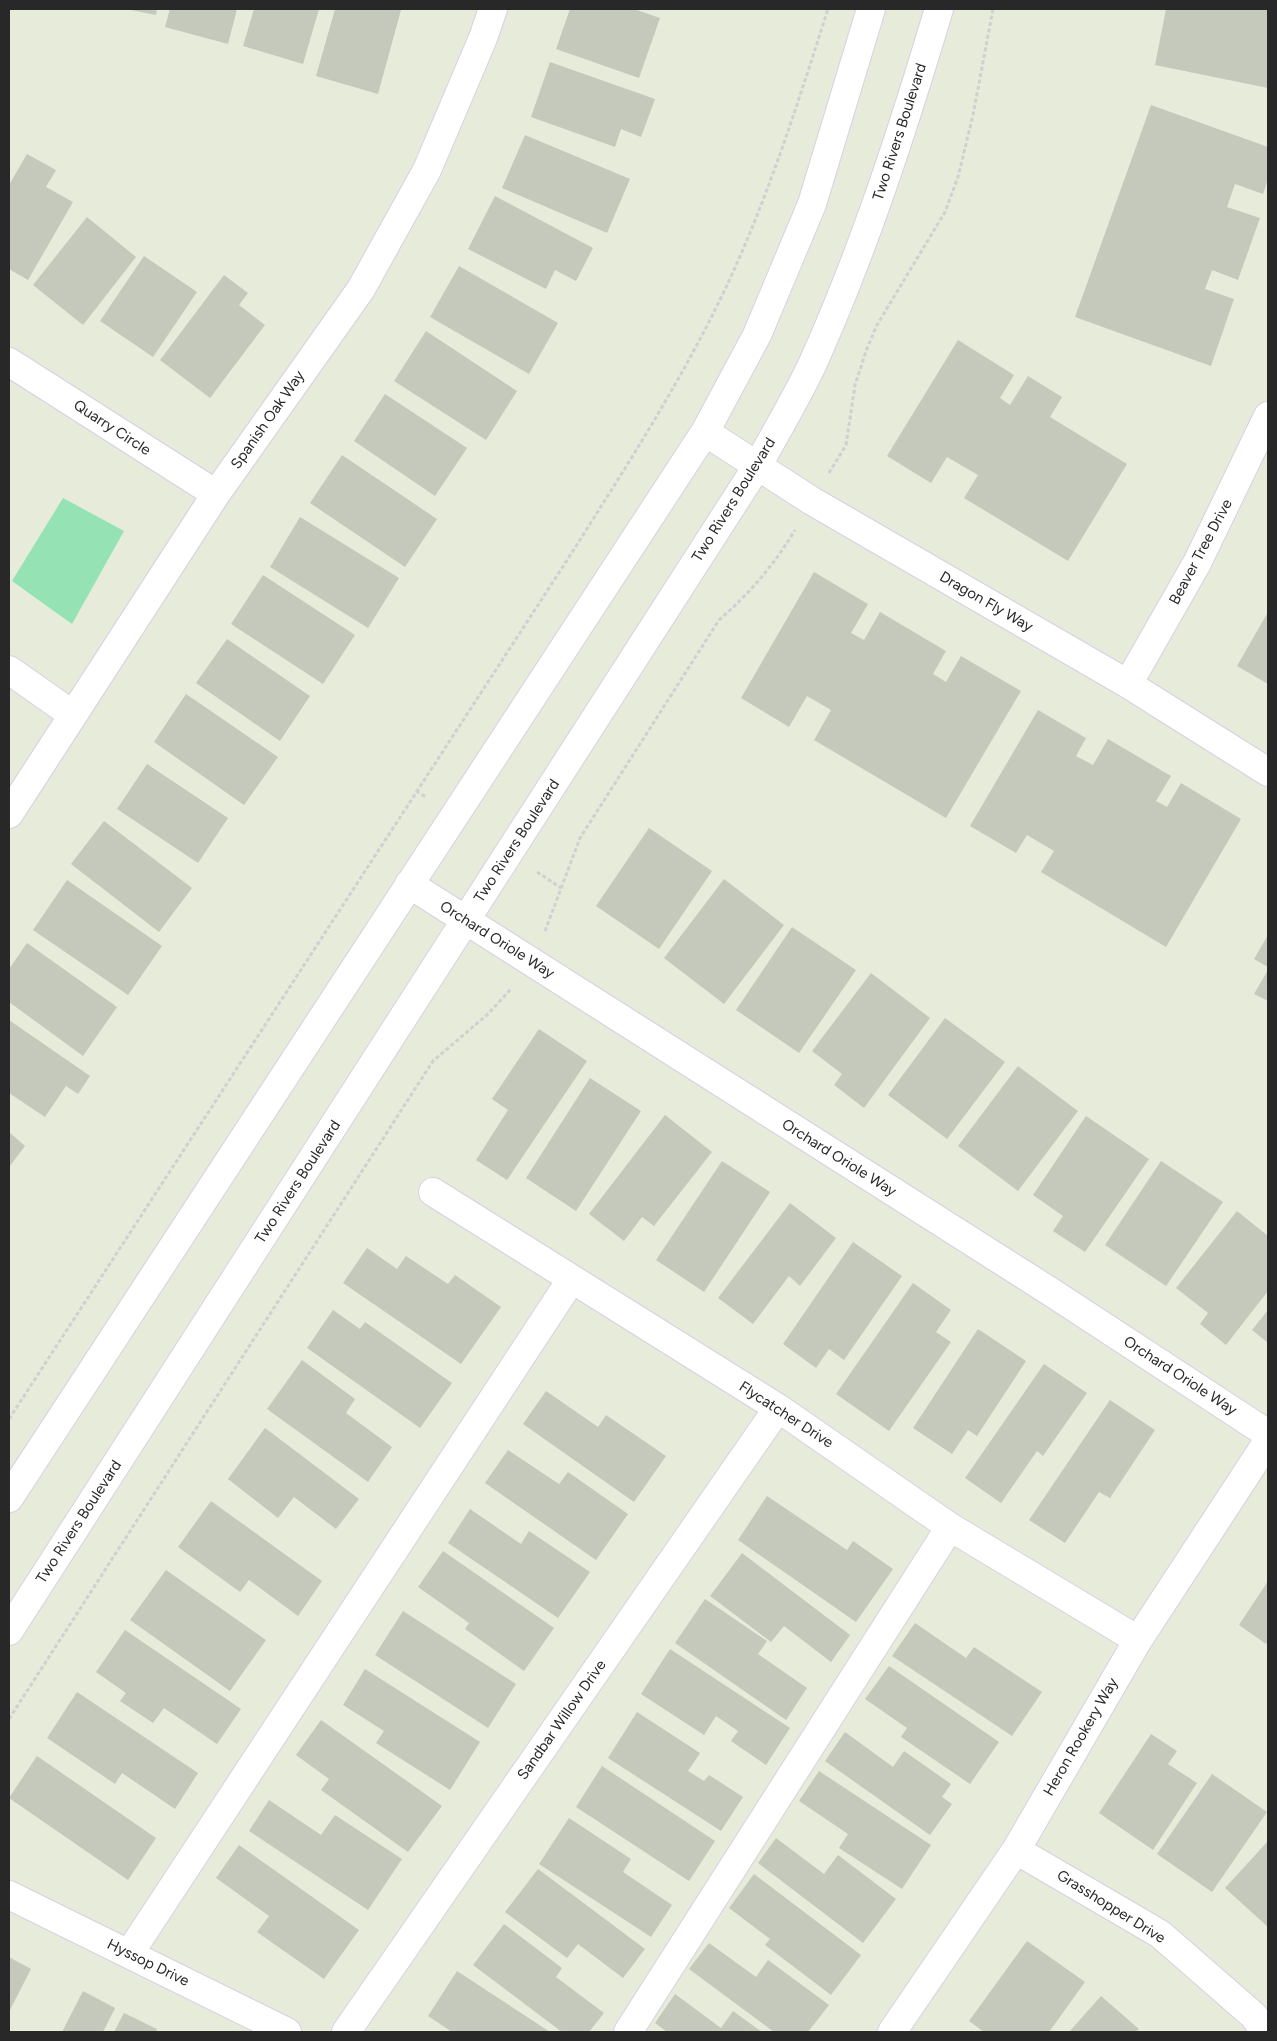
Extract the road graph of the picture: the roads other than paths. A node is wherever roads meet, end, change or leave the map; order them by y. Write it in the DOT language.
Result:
graph roads {
  1 [pos="493,9"];
  2 [pos="870,9"];
  3 [pos="939,9"];
  4 [pos="9,362"];
  5 [pos="1268,416"];
  6 [pos="705,432"];
  7 [pos="758,465"];
  8 [pos="216,494"];
  9 [pos="9,670"];
  10 [pos="1128,684"];
  11 [pos="73,715"];
  12 [pos="1268,772"];
  13 [pos="9,814"];
  14 [pos="409,884"];
  15 [pos="466,921"];
  16 [pos="433,1192"];
  17 [pos="571,1280"];
  18 [pos="778,1408"];
  19 [pos="1268,1434"];
  20 [pos="1268,1441"];
  21 [pos="9,1498"];
  22 [pos="950,1528"];
  23 [pos="9,1631"];
  24 [pos="1138,1640"];
  25 [pos="1016,1850"];
  26 [pos="9,1896"];
  27 [pos="129,1954"];
  28 [pos="287,2032"];
  29 [pos="346,2032"];
  30 [pos="628,2032"];
  31 [pos="892,2032"];
  32 [pos="1265,2032"];
  1 -- 8 [label="street, Spanish Oak Way"];
  2 -- 6 [label="street"];
  3 -- 7 [label="street, Two Rivers Boulevard"];
  4 -- 8 [label="street, Quarry Circle"];
  5 -- 10 [label="street, Beaver Tree Drive"];
  6 -- 7 [label="street, Dragon Fly Way"];
  6 -- 14 [label="street"];
  7 -- 10 [label="street, Dragon Fly Way"];
  7 -- 15 [label="street, Two Rivers Boulevard"];
  8 -- 11 [label="street, Spanish Oak Way"];
  9 -- 11 [label="street"];
  10 -- 12 [label="street, Dragon Fly Way"];
  11 -- 13 [label="street, Spanish Oak Way"];
  14 -- 15 [label="street, Orchard Oriole Way"];
  14 -- 21 [label="street"];
  15 -- 19 [label="street, Orchard Oriole Way"];
  15 -- 23 [label="street, Two Rivers Boulevard"];
  16 -- 17 [label="street, Flycatcher Drive"];
  17 -- 18 [label="street, Flycatcher Drive"];
  17 -- 27 [label="street"];
  18 -- 22 [label="street, Flycatcher Drive"];
  18 -- 29 [label="street, Sandbar Willow Drive"];
  20 -- 24 [label="street, Heron Rookery Way"];
  22 -- 24 [label="street, Flycatcher Drive"];
  22 -- 30 [label="street"];
  24 -- 25 [label="street, Heron Rookery Way"];
  25 -- 31 [label="street, Heron Rookery Way"];
  25 -- 32 [label="street, Grasshopper Drive"];
  26 -- 27 [label="street, Hyssop Drive"];
  27 -- 28 [label="street, Hyssop Drive"];
}
